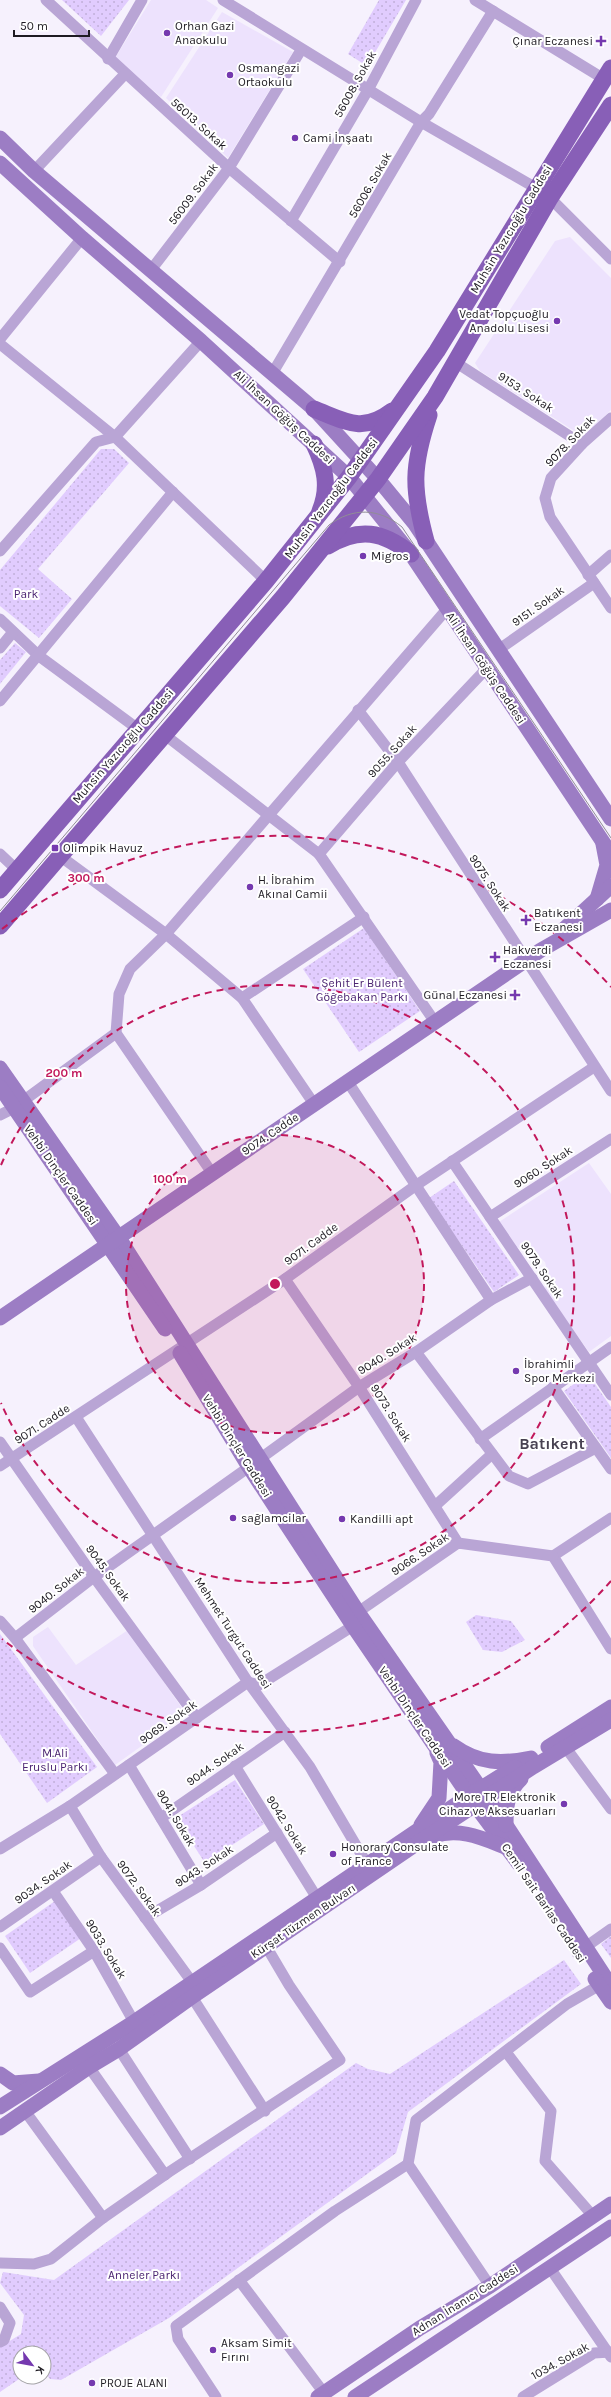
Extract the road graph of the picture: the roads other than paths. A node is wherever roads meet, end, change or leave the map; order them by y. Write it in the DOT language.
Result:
graph roads {
  1 [pos="46,0"];
  2 [pos="142,0"];
  3 [pos="223,0"];
  4 [pos="416,0"];
  5 [pos="475,0"];
  6 [pos="493,11"];
  7 [pos="301,50"];
  8 [pos="108,59"];
  9 [pos="607,73"];
  10 [pos="125,74"];
  11 [pos="368,90"];
  12 [pos="611,105"];
  13 [pos="421,122"];
  14 [pos="0,138"];
  15 [pos="0,163"];
  16 [pos="229,168"];
  17 [pos="34,171"];
  18 [pos="536,188"];
  19 [pos="550,198"];
  20 [pos="291,221"];
  21 [pos="82,238"];
  22 [pos="611,258"];
  23 [pos="340,262"];
  24 [pos="151,270"];
  25 [pos="0,339"];
  26 [pos="201,341"];
  27 [pos="0,344"];
  28 [pos="455,362"];
  29 [pos="272,374"];
  30 [pos="435,397"];
  31 [pos="397,408"];
  32 [pos="314,409"];
  33 [pos="611,418"];
  34 [pos="115,437"];
  35 [pos="314,444"];
  36 [pos="582,444"];
  37 [pos="361,460"];
  38 [pos="349,477"];
  39 [pos="378,480"];
  40 [pos="173,492"];
  41 [pos="365,496"];
  42 [pos="317,518"];
  43 [pos="426,541"];
  44 [pos="1,548"];
  45 [pos="324,548"];
  46 [pos="411,554"];
  47 [pos="611,555"];
  48 [pos="591,579"];
  49 [pos="266,581"];
  50 [pos="447,608"];
  51 [pos="611,608"];
  52 [pos="0,619"];
  53 [pos="13,632"];
  54 [pos="0,648"];
  55 [pos="498,650"];
  56 [pos="39,656"];
  57 [pos="487,668"];
  58 [pos="0,701"];
  59 [pos="358,710"];
  60 [pos="138,729"];
  61 [pos="165,735"];
  62 [pos="398,762"];
  63 [pos="267,815"];
  64 [pos="611,819"];
  65 [pos="602,842"];
  66 [pos="0,854"];
  67 [pos="319,854"];
  68 [pos="611,854"];
  69 [pos="60,856"];
  70 [pos="17,870"];
  71 [pos="611,886"];
  72 [pos="0,890"];
  73 [pos="596,900"];
  74 [pos="607,913"];
  75 [pos="364,917"];
  76 [pos="0,926"];
  77 [pos="166,934"];
  78 [pos="541,950"];
  79 [pos="525,961"];
  80 [pos="242,998"];
  81 [pos="434,1022"];
  82 [pos="116,1033"];
  83 [pos="594,1067"];
  84 [pos="0,1068"];
  85 [pos="348,1082"];
  86 [pos="0,1087"];
  87 [pos="611,1091"];
  88 [pos="314,1104"];
  89 [pos="19,1105"];
  90 [pos="0,1115"];
  91 [pos="611,1139"];
  92 [pos="452,1161"];
  93 [pos="212,1174"];
  94 [pos="415,1186"];
  95 [pos="490,1217"];
  96 [pos="114,1241"];
  97 [pos="532,1278"];
  98 [pos="285,1279"];
  99 [pos="491,1300"];
  100 [pos="0,1318"];
  101 [pos="182,1347"];
  102 [pos="611,1347"];
  103 [pos="416,1352"];
  104 [pos="589,1362"];
  105 [pos="359,1387"];
  106 [pos="553,1387"];
  107 [pos="611,1395"];
  108 [pos="76,1417"];
  109 [pos="480,1439"];
  110 [pos="0,1442"];
  111 [pos="596,1448"];
  112 [pos="492,1454"];
  113 [pos="12,1459"];
  114 [pos="255,1463"];
  115 [pos="0,1466"];
  116 [pos="611,1469"];
  117 [pos="435,1506"];
  118 [pos="611,1518"];
  119 [pos="153,1535"];
  120 [pos="458,1542"];
  121 [pos="553,1556"];
  122 [pos="94,1577"];
  123 [pos="355,1619"];
  124 [pos="0,1621"];
  125 [pos="16,1638"];
  126 [pos="611,1649"];
  127 [pos="248,1682"];
  128 [pos="611,1707"];
  129 [pos="197,1718"];
  130 [pos="611,1720"];
  131 [pos="285,1732"];
  132 [pos="431,1740"];
  133 [pos="448,1742"];
  134 [pos="566,1748"];
  135 [pos="532,1763"];
  136 [pos="129,1764"];
  137 [pos="235,1766"];
  138 [pos="115,1774"];
  139 [pos="478,1797"];
  140 [pos="70,1806"];
  141 [pos="611,1809"];
  142 [pos="161,1818"];
  143 [pos="506,1825"];
  144 [pos="277,1833"];
  145 [pos="419,1836"];
  146 [pos="508,1848"];
  147 [pos="0,1849"];
  148 [pos="101,1857"];
  149 [pos="367,1864"];
  150 [pos="201,1885"];
  151 [pos="53,1891"];
  152 [pos="317,1898"];
  153 [pos="145,1918"];
  154 [pos="0,1927"];
  155 [pos="611,1929"];
  156 [pos="266,1946"];
  157 [pos="0,1948"];
  158 [pos="581,1950"];
  159 [pos="94,1951"];
  160 [pos="607,1982"];
  161 [pos="192,1989"];
  162 [pos="611,2002"];
  163 [pos="134,2022"];
  164 [pos="119,2049"];
  165 [pos="506,2052"];
  166 [pos="89,2067"];
  167 [pos="0,2074"];
  168 [pos="42,2080"];
  169 [pos="0,2108"];
  170 [pos="265,2110"];
  171 [pos="25,2111"];
  172 [pos="0,2128"];
  173 [pos="190,2159"];
  174 [pos="408,2164"];
  175 [pos="165,2175"];
  176 [pos="611,2204"];
  177 [pos="592,2216"];
  178 [pos="103,2218"];
  179 [pos="611,2227"];
  180 [pos="0,2263"];
  181 [pos="550,2268"];
  182 [pos="239,2280"];
  183 [pos="490,2286"];
  184 [pos="0,2307"];
  185 [pos="0,2342"];
  186 [pos="610,2354"];
  187 [pos="321,2395"];
  188 [pos="216,2397"];
  189 [pos="355,2397"];
  190 [pos="523,2397"];
  1 -- 8 [label="street, 56013. Sokak"];
  2 -- 8 [label="street"];
  3 -- 7 [label="street"];
  4 -- 11 [label="street, 56008. Sokak"];
  5 -- 6 [label="street"];
  6 -- 9 [label="street"];
  6 -- 13 [label="street, 56006. Sokak"];
  7 -- 11 [label="street"];
  7 -- 16 [label="street, 56009. Sokak"];
  8 -- 10 [label="street, 56013. Sokak"];
  9 -- 18 [label="main road, Muhsin Yazıcıoğlu Caddesi"];
  10 -- 16 [label="street, 56013. Sokak"];
  10 -- 17 [label="street"];
  11 -- 13 [label="street"];
  11 -- 20 [label="street, 56008. Sokak"];
  12 -- 19 [label="main road, Muhsin Yazıcıoğlu Caddesi"];
  13 -- 18 [label="street"];
  13 -- 23 [label="street, 56006. Sokak"];
  14 -- 17 [label="street, Ali İhsan Göğüş Caddesi"];
  15 -- 21 [label="street, Ali İhsan Göğüş Caddesi"];
  16 -- 20 [label="street, 56013. Sokak"];
  16 -- 24 [label="street, 56009. Sokak"];
  17 -- 24 [label="street, Ali İhsan Göğüş Caddesi"];
  18 -- 31 [label="main road, Muhsin Yazıcıoğlu Caddesi"];
  19 -- 22 [label="street"];
  19 -- 28 [label="main road, Muhsin Yazıcıoğlu Caddesi"];
  20 -- 23 [label="street, 56013. Sokak"];
  21 -- 25 [label="street"];
  21 -- 26 [label="street, Ali İhsan Göğüş Caddesi"];
  23 -- 29 [label="street, 56006. Sokak"];
  24 -- 29 [label="street, Ali İhsan Göğüş Caddesi"];
  26 -- 34 [label="street"];
  26 -- 35 [label="street, Ali İhsan Göğüş Caddesi"];
  27 -- 34 [label="street"];
  28 -- 30 [label="main road, Muhsin Yazıcıoğlu Caddesi"];
  28 -- 36 [label="street, 9153. Sokak"];
  29 -- 32 [label="street, Ali İhsan Göğüş Caddesi"];
  30 -- 39 [label="main road, Muhsin Yazıcıoğlu Caddesi"];
  30 -- 43 [label="main road"];
  31 -- 32 [label="main road"];
  31 -- 37 [label="main road, Muhsin Yazıcıoğlu Caddesi"];
  32 -- 37 [label="street, Ali İhsan Göğüş Caddesi"];
  33 -- 36 [label="street, 9078. Sokak"];
  34 -- 40 [label="street"];
  34 -- 44 [label="street"];
  35 -- 38 [label="street, Ali İhsan Göğüş Caddesi"];
  35 -- 42 [label="main road"];
  36 -- 48 [label="street, 9078. Sokak"];
  37 -- 38 [label="main road, Muhsin Yazıcıoğlu Caddesi"];
  37 -- 39 [label="street, Ali İhsan Göğüş Caddesi"];
  38 -- 41 [label="street, Ali İhsan Göğüş Caddesi"];
  38 -- 42 [label="main road, Muhsin Yazıcıoğlu Caddesi"];
  39 -- 41 [label="main road, Muhsin Yazıcıoğlu Caddesi"];
  39 -- 43 [label="street, Ali İhsan Göğüş Caddesi"];
  40 -- 49 [label="street"];
  40 -- 56 [label="street"];
  41 -- 45 [label="main road, Muhsin Yazıcıoğlu Caddesi"];
  41 -- 46 [label="street, Ali İhsan Göğüş Caddesi"];
  42 -- 49 [label="main road, Muhsin Yazıcıoğlu Caddesi"];
  43 -- 55 [label="street, Ali İhsan Göğüş Caddesi"];
  45 -- 46 [label="main road"];
  45 -- 61 [label="main road, Muhsin Yazıcıoğlu Caddesi"];
  46 -- 50 [label="street, Ali İhsan Göğüş Caddesi"];
  47 -- 48 [label="street, 9151. Sokak"];
  48 -- 51 [label="street, 9078. Sokak"];
  48 -- 55 [label="street, 9151. Sokak"];
  49 -- 60 [label="main road, Muhsin Yazıcıoğlu Caddesi"];
  50 -- 57 [label="street, Ali İhsan Göğüş Caddesi"];
  50 -- 59 [label="street"];
  52 -- 53 [label="street"];
  53 -- 54 [label="street"];
  53 -- 56 [label="street"];
  55 -- 64 [label="street, Ali İhsan Göğüş Caddesi"];
  56 -- 58 [label="street"];
  56 -- 60 [label="street"];
  57 -- 62 [label="street, 9055. Sokak"];
  57 -- 65 [label="street, Ali İhsan Göğüş Caddesi"];
  59 -- 62 [label="street, 9075. Sokak"];
  59 -- 63 [label="street"];
  60 -- 70 [label="main road, Muhsin Yazıcıoğlu Caddesi"];
  61 -- 63 [label="street"];
  61 -- 69 [label="main road, Muhsin Yazıcıoğlu Caddesi"];
  62 -- 67 [label="street, 9055. Sokak"];
  62 -- 79 [label="street, 9075. Sokak"];
  63 -- 67 [label="street"];
  63 -- 77 [label="street"];
  65 -- 68 [label="street, Ali İhsan Göğüş Caddesi"];
  65 -- 73 [label="street"];
  66 -- 70 [label="street"];
  67 -- 75 [label="street"];
  69 -- 76 [label="main road, Muhsin Yazıcıoğlu Caddesi"];
  69 -- 77 [label="street"];
  70 -- 72 [label="main road, Muhsin Yazıcıoğlu Caddesi"];
  71 -- 73 [label="street"];
  73 -- 78 [label="street"];
  74 -- 78 [label="street"];
  75 -- 80 [label="street"];
  75 -- 81 [label="street"];
  77 -- 80 [label="street"];
  77 -- 82 [label="street"];
  78 -- 79 [label="street, 9074. Cadde"];
  79 -- 81 [label="street, 9074. Cadde"];
  79 -- 83 [label="street, 9075. Sokak"];
  80 -- 88 [label="street"];
  81 -- 85 [label="street, 9074. Cadde"];
  82 -- 89 [label="street"];
  82 -- 93 [label="street"];
  83 -- 87 [label="street, 9075. Sokak"];
  83 -- 92 [label="street, 9071. Cadde"];
  84 -- 89 [label="street"];
  85 -- 88 [label="street, 9074. Cadde"];
  85 -- 94 [label="street"];
  86 -- 89 [label="street"];
  88 -- 93 [label="street, 9074. Cadde"];
  89 -- 90 [label="street"];
  89 -- 96 [label="street, Vehbi Dinçler Caddesi"];
  91 -- 95 [label="street, 9060. Sokak"];
  92 -- 94 [label="street, 9071. Cadde"];
  92 -- 95 [label="street, 9079. Sokak"];
  93 -- 96 [label="street, 9074. Cadde"];
  94 -- 98 [label="street, 9071. Cadde"];
  94 -- 99 [label="street"];
  95 -- 97 [label="street, 9079. Sokak"];
  96 -- 100 [label="street, 9074. Cadde"];
  96 -- 101 [label="street, Vehbi Dinçler Caddesi"];
  97 -- 99 [label="street, 9040. Sokak"];
  97 -- 104 [label="street, 9079. Sokak"];
  98 -- 101 [label="street, 9071. Cadde"];
  98 -- 105 [label="street, 9073. Sokak"];
  99 -- 103 [label="street, 9040. Sokak"];
  101 -- 108 [label="street, 9071. Cadde"];
  101 -- 114 [label="street, Vehbi Dinçler Caddesi"];
  102 -- 104 [label="street"];
  103 -- 105 [label="street, 9040. Sokak"];
  103 -- 109 [label="street"];
  104 -- 106 [label="street"];
  104 -- 107 [label="street, 9079. Sokak"];
  105 -- 114 [label="street, 9040. Sokak"];
  105 -- 117 [label="street, 9073. Sokak"];
  106 -- 109 [label="street"];
  106 -- 111 [label="street"];
  108 -- 113 [label="street, 9071. Cadde"];
  108 -- 119 [label="street, Mehmet Turgut Caddesi"];
  109 -- 112 [label="street"];
  110 -- 113 [label="street, 9045. Sokak"];
  111 -- 112 [label="street"];
  111 -- 116 [label="street"];
  112 -- 117 [label="street"];
  113 -- 115 [label="street, 9071. Cadde"];
  113 -- 122 [label="street, 9045. Sokak"];
  114 -- 119 [label="street, 9040. Sokak"];
  114 -- 123 [label="street, Vehbi Dinçler Caddesi"];
  117 -- 120 [label="street, 9073. Sokak"];
  118 -- 121 [label="street"];
  119 -- 122 [label="street, 9040. Sokak"];
  119 -- 127 [label="street, Mehmet Turgut Caddesi"];
  120 -- 121 [label="street, 9066. Sokak"];
  120 -- 123 [label="street, 9066. Sokak"];
  121 -- 126 [label="street"];
  122 -- 125 [label="street, 9040. Sokak"];
  122 -- 129 [label="street, 9045. Sokak"];
  123 -- 127 [label="street"];
  123 -- 132 [label="street, Vehbi Dinçler Caddesi"];
  123 -- 133 [label="street"];
  124 -- 125 [label="street"];
  125 -- 138 [label="street"];
  127 -- 129 [label="street, 9069. Sokak"];
  127 -- 131 [label="street, Mehmet Turgut Caddesi"];
  128 -- 135 [label="street, Kürşat Tüzmen Bulvarı"];
  129 -- 136 [label="street, 9069. Sokak"];
  130 -- 134 [label="street, Kürşat Tüzmen Bulvarı"];
  131 -- 137 [label="street, 9044. Sokak"];
  131 -- 149 [label="street, Mehmet Turgut Caddesi"];
  132 -- 139 [label="street, Vehbi Dinçler Caddesi"];
  132 -- 145 [label="street"];
  133 -- 135 [label="street"];
  133 -- 139 [label="street"];
  134 -- 135 [label="street, Kürşat Tüzmen Bulvarı"];
  134 -- 141 [label="street"];
  135 -- 139 [label="street, Kürşat Tüzmen Bulvarı"];
  135 -- 143 [label="street"];
  136 -- 138 [label="street, 9069. Sokak"];
  136 -- 142 [label="street, 9041. Sokak"];
  137 -- 142 [label="street, 9044. Sokak"];
  137 -- 144 [label="street, 9042. Sokak"];
  138 -- 140 [label="street, 9069. Sokak"];
  139 -- 143 [label="street, Cemil Sait Barlas Caddesi"];
  139 -- 145 [label="street, Kürşat Tüzmen Bulvarı"];
  139 -- 146 [label="street, Cemil Sait Barlas Caddesi"];
  140 -- 147 [label="street, 9069. Sokak"];
  140 -- 148 [label="street, 9072. Sokak"];
  142 -- 150 [label="street, 9041. Sokak"];
  143 -- 158 [label="street, Cemil Sait Barlas Caddesi"];
  144 -- 150 [label="street, 9043. Sokak"];
  144 -- 152 [label="street, 9042. Sokak"];
  145 -- 146 [label="street"];
  145 -- 149 [label="street, Kürşat Tüzmen Bulvarı"];
  145 -- 156 [label="street, Kürşat Tüzmen Bulvarı"];
  146 -- 158 [label="street, Cemil Sait Barlas Caddesi"];
  148 -- 151 [label="street, 9034. Sokak"];
  148 -- 153 [label="street, 9072. Sokak"];
  149 -- 152 [label="street, Kürşat Tüzmen Bulvarı"];
  150 -- 153 [label="street, 9043. Sokak"];
  151 -- 154 [label="street, 9034. Sokak"];
  151 -- 159 [label="street, 9033. Sokak"];
  152 -- 161 [label="street, Kürşat Tüzmen Bulvarı"];
  153 -- 161 [label="street, 9072. Sokak"];
  155 -- 158 [label="street"];
  156 -- 161 [label="street, Kürşat Tüzmen Bulvarı"];
  156 -- 170 [label="street"];
  157 -- 159 [label="street"];
  158 -- 160 [label="street, Cemil Sait Barlas Caddesi"];
  159 -- 163 [label="street, 9033. Sokak"];
  160 -- 162 [label="street, Cemil Sait Barlas Caddesi"];
  160 -- 165 [label="street"];
  161 -- 163 [label="street, Kürşat Tüzmen Bulvarı"];
  161 -- 164 [label="street, Kürşat Tüzmen Bulvarı"];
  161 -- 170 [label="street, 9072. Sokak"];
  163 -- 168 [label="street, Kürşat Tüzmen Bulvarı"];
  164 -- 166 [label="street, Kürşat Tüzmen Bulvarı"];
  164 -- 173 [label="street"];
  165 -- 174 [label="street"];
  165 -- 177 [label="street"];
  166 -- 171 [label="street, Kürşat Tüzmen Bulvarı"];
  166 -- 175 [label="street"];
  167 -- 168 [label="street"];
  168 -- 169 [label="street, Kürşat Tüzmen Bulvarı"];
  170 -- 173 [label="street"];
  171 -- 172 [label="street, Kürşat Tüzmen Bulvarı"];
  171 -- 178 [label="street"];
  173 -- 175 [label="street"];
  174 -- 182 [label="street"];
  174 -- 183 [label="street"];
  175 -- 178 [label="street"];
  176 -- 177 [label="street, Adnan İnanıcı Caddesi"];
  177 -- 183 [label="street, Adnan İnanıcı Caddesi"];
  178 -- 180 [label="street"];
  179 -- 181 [label="street, Adnan İnanıcı Caddesi"];
  181 -- 186 [label="street"];
  181 -- 189 [label="street, Adnan İnanıcı Caddesi"];
  182 -- 187 [label="street"];
  182 -- 188 [label="street"];
  183 -- 187 [label="street, Adnan İnanıcı Caddesi"];
  184 -- 185 [label="street"];
  186 -- 190 [label="street, 1034. Sokak"];
}
